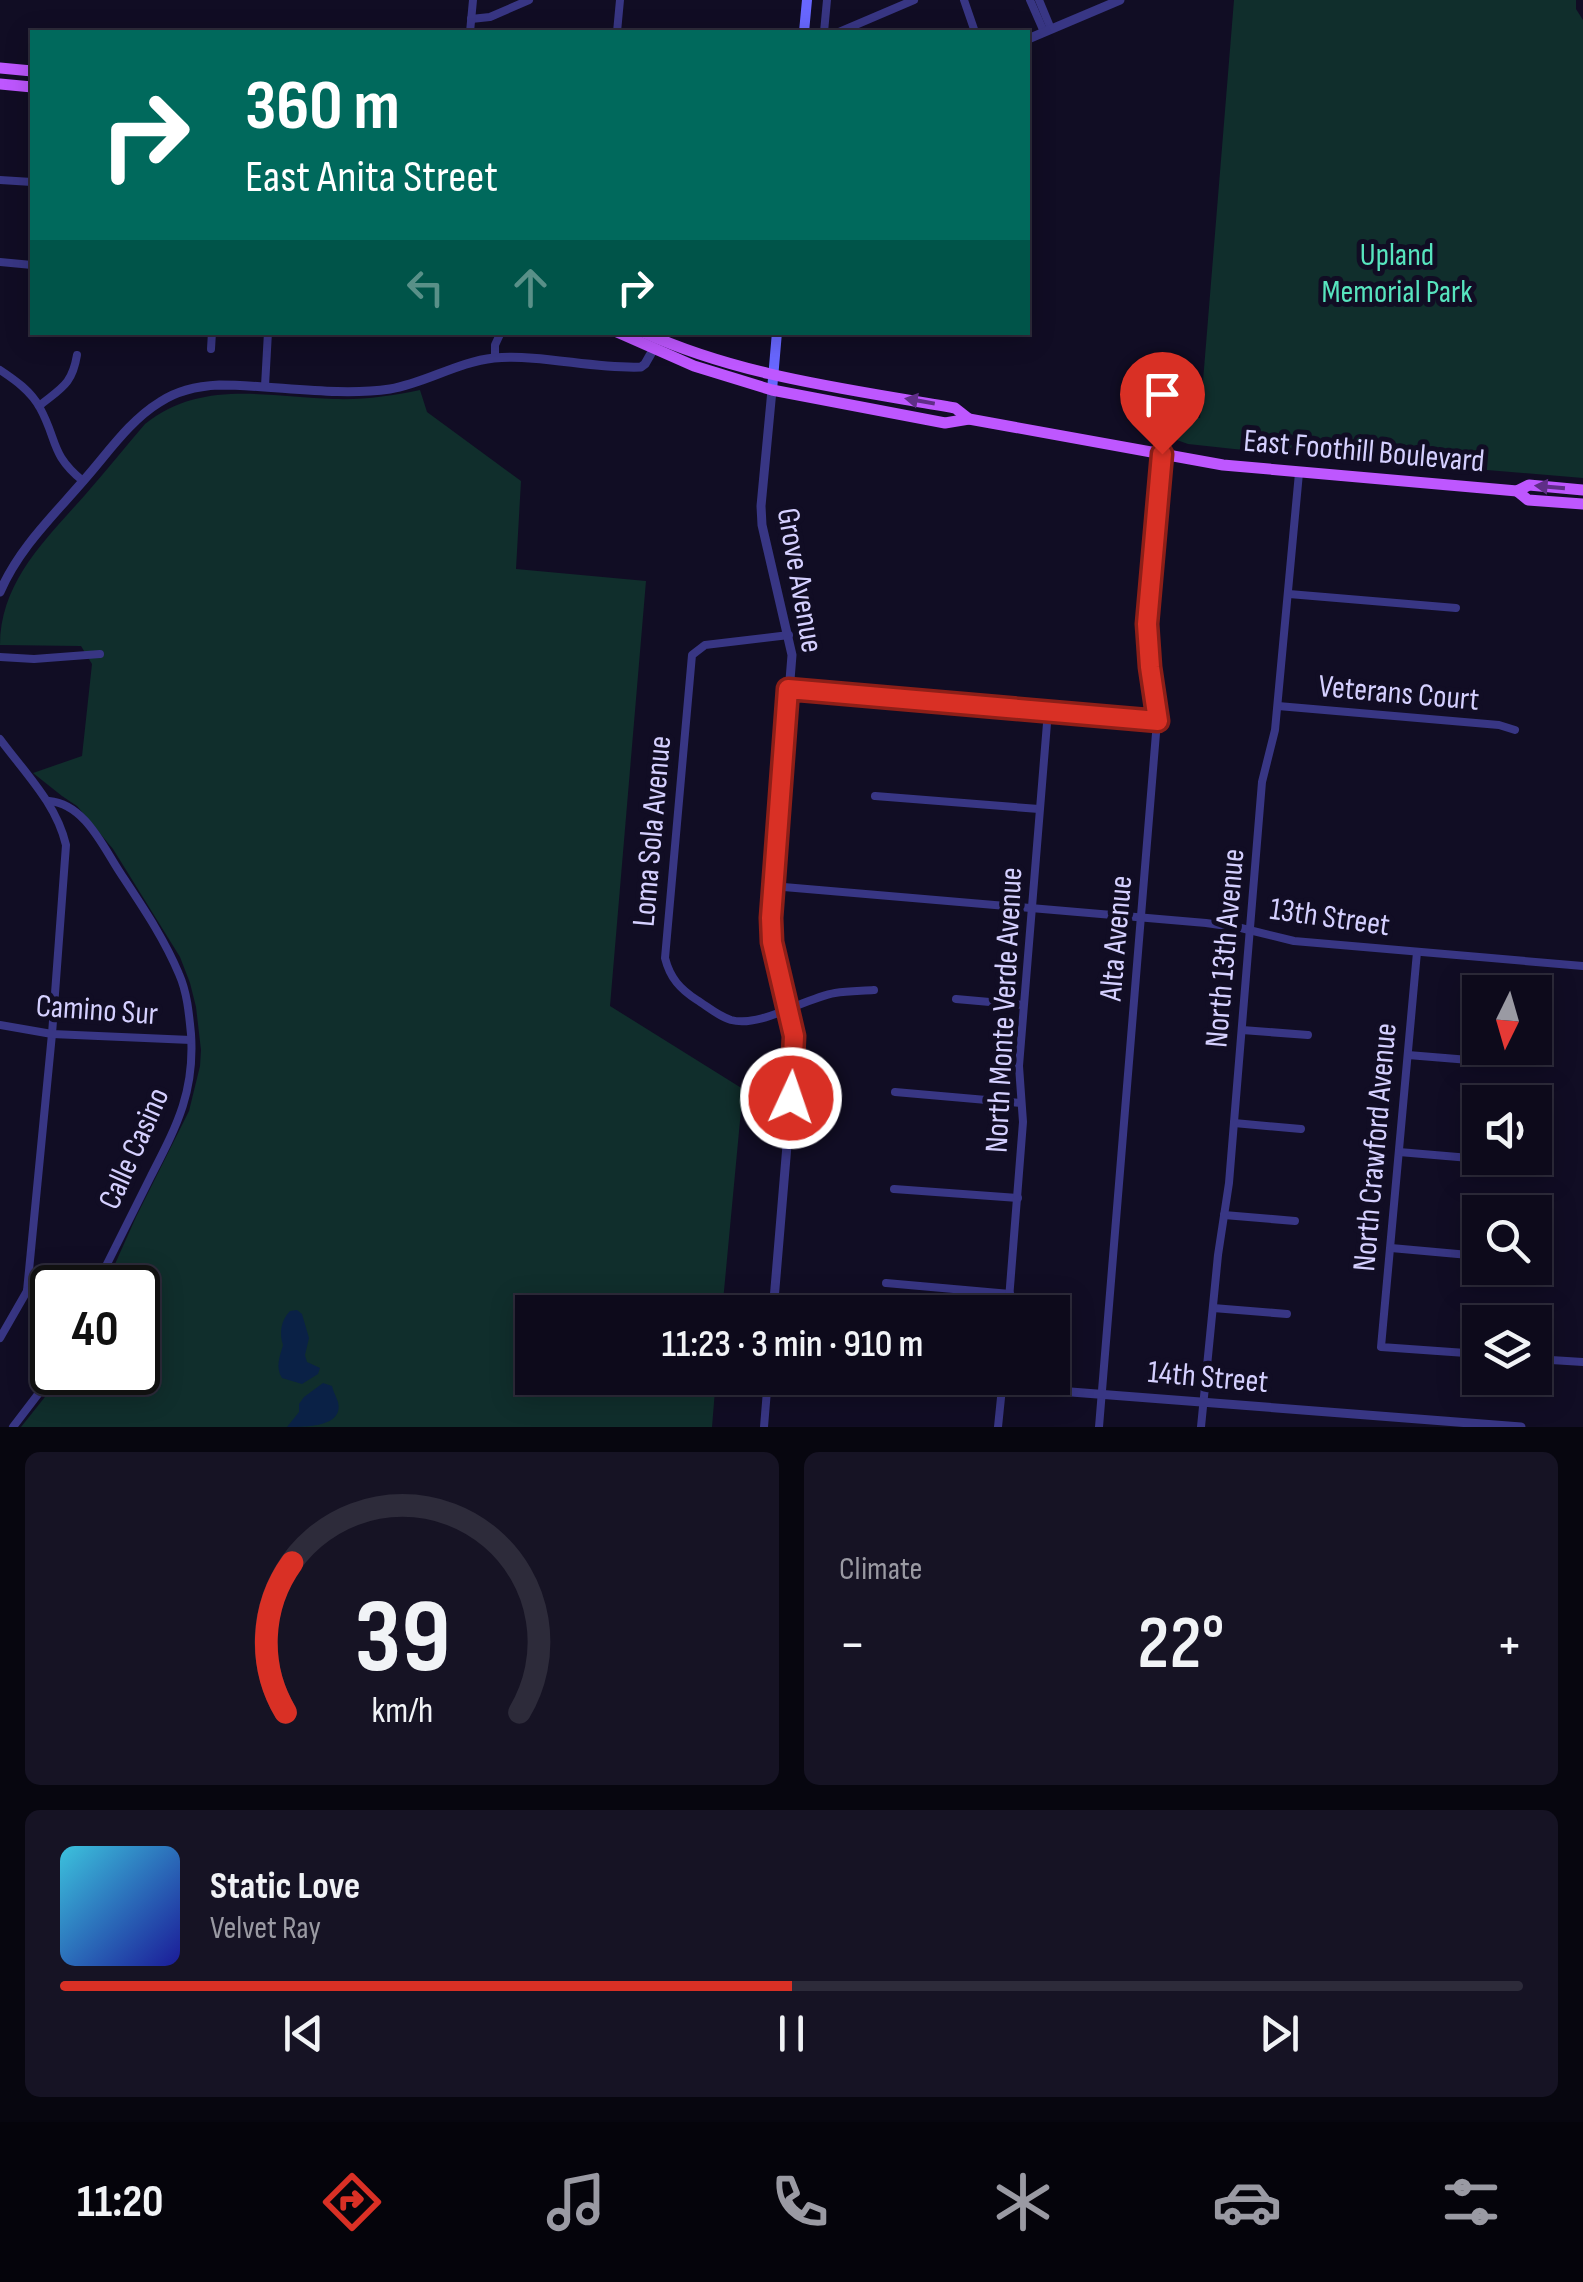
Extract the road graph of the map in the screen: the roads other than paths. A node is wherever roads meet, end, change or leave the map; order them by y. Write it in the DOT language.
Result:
graph roads {
  1 [pos="473,0"];
  2 [pos="529,0"];
  3 [pos="620,0"];
  4 [pos="807,0"];
  5 [pos="827,0"];
  6 [pos="914,0"];
  7 [pos="964,0"];
  8 [pos="1030,0"];
  9 [pos="1039,0"];
  10 [pos="1120,0"];
  11 [pos="898,3"];
  12 [pos="471,20"];
  13 [pos="470,30"];
  14 [pos="617,30"];
  15 [pos="804,30"];
  16 [pos="824,30"];
  17 [pos="843,30"];
  18 [pos="974,30"];
  19 [pos="1048,31"];
  20 [pos="1030,39"];
  21 [pos="0,68"];
  22 [pos="30,71"];
  23 [pos="0,84"];
  24 [pos="30,87"];
  25 [pos="0,180"];
  26 [pos="30,182"];
  27 [pos="0,262"];
  28 [pos="30,264"];
  29 [pos="212,335"];
  30 [pos="268,335"];
  31 [pos="500,335"];
  32 [pos="623,335"];
  33 [pos="651,335"];
  34 [pos="777,335"];
  35 [pos="211,349"];
  36 [pos="653,350"];
  37 [pos="77,355"];
  38 [pos="495,358"];
  39 [pos="1,373"];
  40 [pos="773,375"];
  41 [pos="266,386"];
  42 [pos="772,390"];
  43 [pos="40,406"];
  44 [pos="969,419"];
  45 [pos="1162,454"];
  46 [pos="1298,473"];
  47 [pos="83,481"];
  48 [pos="1583,490"];
  49 [pos="1518,491"];
  50 [pos="1583,504"];
  51 [pos="0,592"];
  52 [pos="1289,594"];
  53 [pos="1456,608"];
  54 [pos="789,635"];
  55 [pos="100,654"];
  56 [pos="0,657"];
  57 [pos="788,689"];
  58 [pos="1278,706"];
  59 [pos="1048,711"];
  60 [pos="1158,721"];
  61 [pos="1516,730"];
  62 [pos="0,739"];
  63 [pos="875,796"];
  64 [pos="49,801"];
  65 [pos="1039,810"];
  66 [pos="772,886"];
  67 [pos="1032,909"];
  68 [pos="1142,918"];
  69 [pos="1251,930"];
  70 [pos="1417,952"];
  71 [pos="1583,966"];
  72 [pos="874,990"];
  73 [pos="956,1000"];
  74 [pos="1024,1005"];
  75 [pos="788,1008"];
  76 [pos="0,1025"];
  77 [pos="1242,1030"];
  78 [pos="52,1034"];
  79 [pos="1308,1035"];
  80 [pos="191,1040"];
  81 [pos="1408,1055"];
  82 [pos="1462,1059"];
  83 [pos="895,1092"];
  84 [pos="1021,1103"];
  85 [pos="1234,1123"];
  86 [pos="1301,1128"];
  87 [pos="1399,1152"];
  88 [pos="1462,1158"];
  89 [pos="894,1189"];
  90 [pos="1018,1198"];
  91 [pos="1224,1215"];
  92 [pos="1294,1221"];
  93 [pos="1390,1248"];
  94 [pos="1462,1254"];
  95 [pos="106,1265"];
  96 [pos="886,1284"];
  97 [pos="28,1291"];
  98 [pos="1010,1294"];
  99 [pos="775,1295"];
  100 [pos="1213,1308"];
  101 [pos="1287,1314"];
  102 [pos="0,1338"];
  103 [pos="1462,1353"];
  104 [pos="1552,1359"];
  105 [pos="1583,1362"];
  106 [pos="1070,1389"];
  107 [pos="1102,1393"];
  108 [pos="38,1395"];
  109 [pos="767,1395"];
  110 [pos="1001,1395"];
  111 [pos="1204,1401"];
  112 [pos="14,1427"];
  113 [pos="764,1427"];
  114 [pos="998,1427"];
  115 [pos="1099,1427"];
  116 [pos="1201,1427"];
  117 [pos="1517,1427"];
  1 -- 12 [label="street"];
  2 -- 12 [label="street"];
  3 -- 14 [label="street"];
  4 -- 15 [label="main road"];
  5 -- 16 [label="street"];
  6 -- 11 [label="street"];
  7 -- 18 [label="street"];
  8 -- 19 [label="street"];
  9 -- 19 [label="street"];
  10 -- 19 [label="street"];
  11 -- 17 [label="street"];
  12 -- 13 [label="street"];
  19 -- 20 [label="street"];
  21 -- 22 [label="main road"];
  23 -- 24 [label="main road"];
  25 -- 26 [label="street"];
  27 -- 28 [label="street"];
  29 -- 35 [label="street"];
  30 -- 41 [label="street"];
  31 -- 38 [label="street"];
  32 -- 36 [label="main road, East Foothill Boulevard"];
  33 -- 40 [label="main road, East Foothill Boulevard"];
  34 -- 40 [label="main road, Grove Avenue"];
  36 -- 38 [label="street"];
  36 -- 42 [label="main road, East Foothill Boulevard"];
  37 -- 43 [label="street"];
  38 -- 41 [label="street"];
  39 -- 43 [label="street"];
  40 -- 42 [label="main road, Grove Avenue"];
  44 -- 40 [label="main road, East Foothill Boulevard, one-way"];
  41 -- 47 [label="street"];
  42 -- 44 [label="main road, East Foothill Boulevard"];
  42 -- 54 [label="street, Grove Avenue"];
  43 -- 47 [label="street"];
  44 -- 45 [label="main road, East Foothill Boulevard"];
  45 -- 46 [label="main road, East Foothill Boulevard"];
  45 -- 60 [label="street, Alta Avenue"];
  46 -- 49 [label="main road, East Foothill Boulevard"];
  46 -- 52 [label="street, North 13th Avenue"];
  47 -- 51 [label="street"];
  48 -- 49 [label="main road, East Foothill Boulevard, one-way"];
  49 -- 50 [label="main road, East Foothill Boulevard"];
  52 -- 53 [label="street"];
  52 -- 58 [label="street, North 13th Avenue"];
  54 -- 57 [label="street, Grove Avenue"];
  54 -- 75 [label="street, Loma Sola Avenue"];
  55 -- 56 [label="street"];
  57 -- 59 [label="street"];
  57 -- 66 [label="street, Grove Avenue"];
  58 -- 61 [label="street, Veterans Court"];
  58 -- 69 [label="street, North 13th Avenue"];
  59 -- 60 [label="street"];
  59 -- 65 [label="street, North Monte Verde Avenue"];
  60 -- 68 [label="street, Alta Avenue"];
  62 -- 64 [label="street"];
  63 -- 65 [label="street"];
  64 -- 78 [label="street"];
  64 -- 80 [label="street, Calle Casino"];
  65 -- 67 [label="street, North Monte Verde Avenue"];
  66 -- 67 [label="street, 13th Street"];
  66 -- 75 [label="street, Grove Avenue"];
  67 -- 68 [label="street, 13th Street"];
  67 -- 74 [label="street, North Monte Verde Avenue"];
  68 -- 69 [label="street, 13th Street"];
  68 -- 107 [label="street, Alta Avenue"];
  69 -- 70 [label="street, 13th Street"];
  69 -- 77 [label="street, North 13th Avenue"];
  70 -- 71 [label="street, 13th Street"];
  70 -- 81 [label="street, North Crawford Avenue"];
  72 -- 75 [label="street"];
  73 -- 74 [label="street"];
  74 -- 84 [label="street, North Monte Verde Avenue"];
  75 -- 99 [label="street, Grove Avenue"];
  76 -- 78 [label="street, Camino Sur"];
  77 -- 79 [label="street"];
  77 -- 85 [label="street, North 13th Avenue"];
  78 -- 80 [label="street, Camino Sur"];
  78 -- 97 [label="street"];
  80 -- 95 [label="street, Calle Casino"];
  81 -- 82 [label="street"];
  81 -- 87 [label="street, North Crawford Avenue"];
  83 -- 84 [label="street"];
  84 -- 90 [label="street, North Monte Verde Avenue"];
  85 -- 86 [label="street"];
  85 -- 91 [label="street, North 13th Avenue"];
  87 -- 88 [label="street"];
  87 -- 93 [label="street, North Crawford Avenue"];
  89 -- 90 [label="street"];
  90 -- 98 [label="street, North Monte Verde Avenue"];
  91 -- 92 [label="street"];
  91 -- 100 [label="street, North 13th Avenue"];
  93 -- 94 [label="street"];
  93 -- 103 [label="street, North Crawford Avenue"];
  96 -- 98 [label="street"];
  97 -- 102 [label="street"];
  100 -- 101 [label="street"];
  100 -- 111 [label="street, North 13th Avenue"];
  104 -- 105 [label="street"];
  106 -- 107 [label="street, 14th Street"];
  107 -- 111 [label="street, 14th Street"];
  107 -- 115 [label="street, Alta Avenue"];
  108 -- 112 [label="street"];
  109 -- 113 [label="street"];
  110 -- 114 [label="street"];
  111 -- 116 [label="street, North 13th Avenue"];
  111 -- 117 [label="street, 14th Street"];
}
